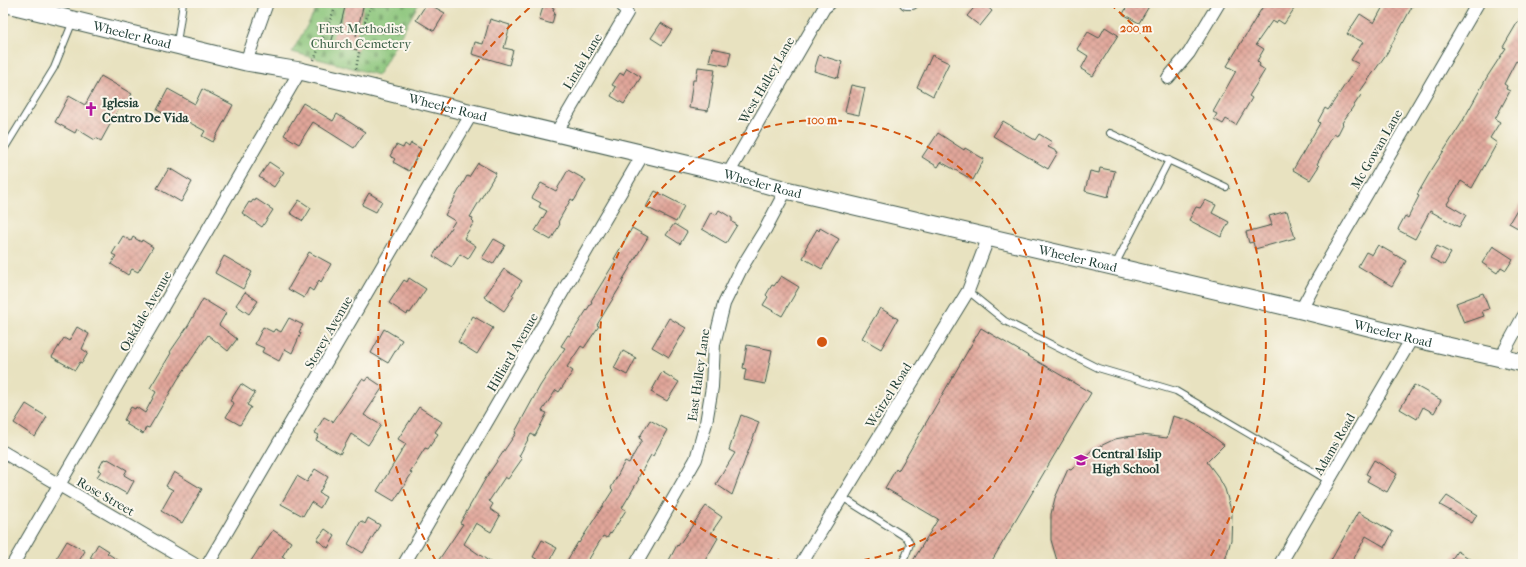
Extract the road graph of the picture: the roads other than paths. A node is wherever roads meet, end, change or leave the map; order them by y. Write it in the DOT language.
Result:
graph roads {
  1 [pos="3,3"];
  2 [pos="183,3"];
  3 [pos="266,3"];
  4 [pos="621,3"];
  5 [pos="830,3"];
  6 [pos="906,3"];
  7 [pos="912,3"];
  8 [pos="1219,3"];
  9 [pos="1478,3"];
  10 [pos="73,20"];
  11 [pos="177,45"];
  12 [pos="246,62"];
  13 [pos="306,73"];
  14 [pos="1168,78"];
  15 [pos="472,114"];
  16 [pos="556,133"];
  17 [pos="1110,133"];
  18 [pos="3,151"];
  19 [pos="643,154"];
  20 [pos="1169,160"];
  21 [pos="728,174"];
  22 [pos="1226,187"];
  23 [pos="786,190"];
  24 [pos="989,236"];
  25 [pos="1114,267"];
  26 [pos="968,291"];
  27 [pos="1301,310"];
  28 [pos="1523,317"];
  29 [pos="1412,338"];
  30 [pos="1501,357"];
  31 [pos="1523,363"];
  32 [pos="3,452"];
  33 [pos="1329,481"];
  34 [pos="59,485"];
  35 [pos="842,497"];
  36 [pos="13,564"];
  37 [pos="194,564"];
  38 [pos="208,564"];
  39 [pos="404,564"];
  40 [pos="636,564"];
  41 [pos="800,564"];
  42 [pos="901,564"];
  43 [pos="1280,564"];
  1 -- 10 [label="main road, Wheeler Road"];
  2 -- 11 [label="lane"];
  3 -- 12 [label="street"];
  4 -- 16 [label="street, Linda Lane"];
  5 -- 21 [label="street, West Halley Lane"];
  6 -- 7 [label="street"];
  8 -- 14 [label="street"];
  9 -- 27 [label="street, Mc Gowan Lane"];
  10 -- 11 [label="main road, Wheeler Road"];
  10 -- 18 [label="lane"];
  11 -- 12 [label="main road, Wheeler Road"];
  12 -- 13 [label="main road, Wheeler Road"];
  13 -- 15 [label="main road, Wheeler Road"];
  13 -- 34 [label="street, Oakdale Avenue"];
  15 -- 16 [label="main road, Wheeler Road"];
  15 -- 38 [label="street, Storey Avenue"];
  16 -- 19 [label="main road, Wheeler Road"];
  17 -- 20 [label="lane"];
  19 -- 21 [label="main road, Wheeler Road"];
  19 -- 39 [label="street, Hilliard Avenue"];
  20 -- 22 [label="lane"];
  20 -- 25 [label="lane"];
  21 -- 23 [label="main road, Wheeler Road"];
  23 -- 24 [label="main road, Wheeler Road"];
  23 -- 40 [label="street, East Halley Lane"];
  24 -- 25 [label="main road, Wheeler Road"];
  24 -- 26 [label="street, Weitzel Road"];
  25 -- 27 [label="main road, Wheeler Road"];
  26 -- 33 [label="lane"];
  26 -- 35 [label="street, Weitzel Road"];
  27 -- 29 [label="main road, Wheeler Road"];
  28 -- 30 [label="street"];
  29 -- 30 [label="main road, Wheeler Road"];
  29 -- 33 [label="street, Adams Road"];
  30 -- 31 [label="main road, Wheeler Road"];
  32 -- 34 [label="street, Rose Street"];
  33 -- 43 [label="street, Adams Road"];
  34 -- 36 [label="street, Oakdale Avenue"];
  34 -- 37 [label="street, Rose Street"];
  35 -- 41 [label="street, Weitzel Road"];
  35 -- 42 [label="lane"];
}
